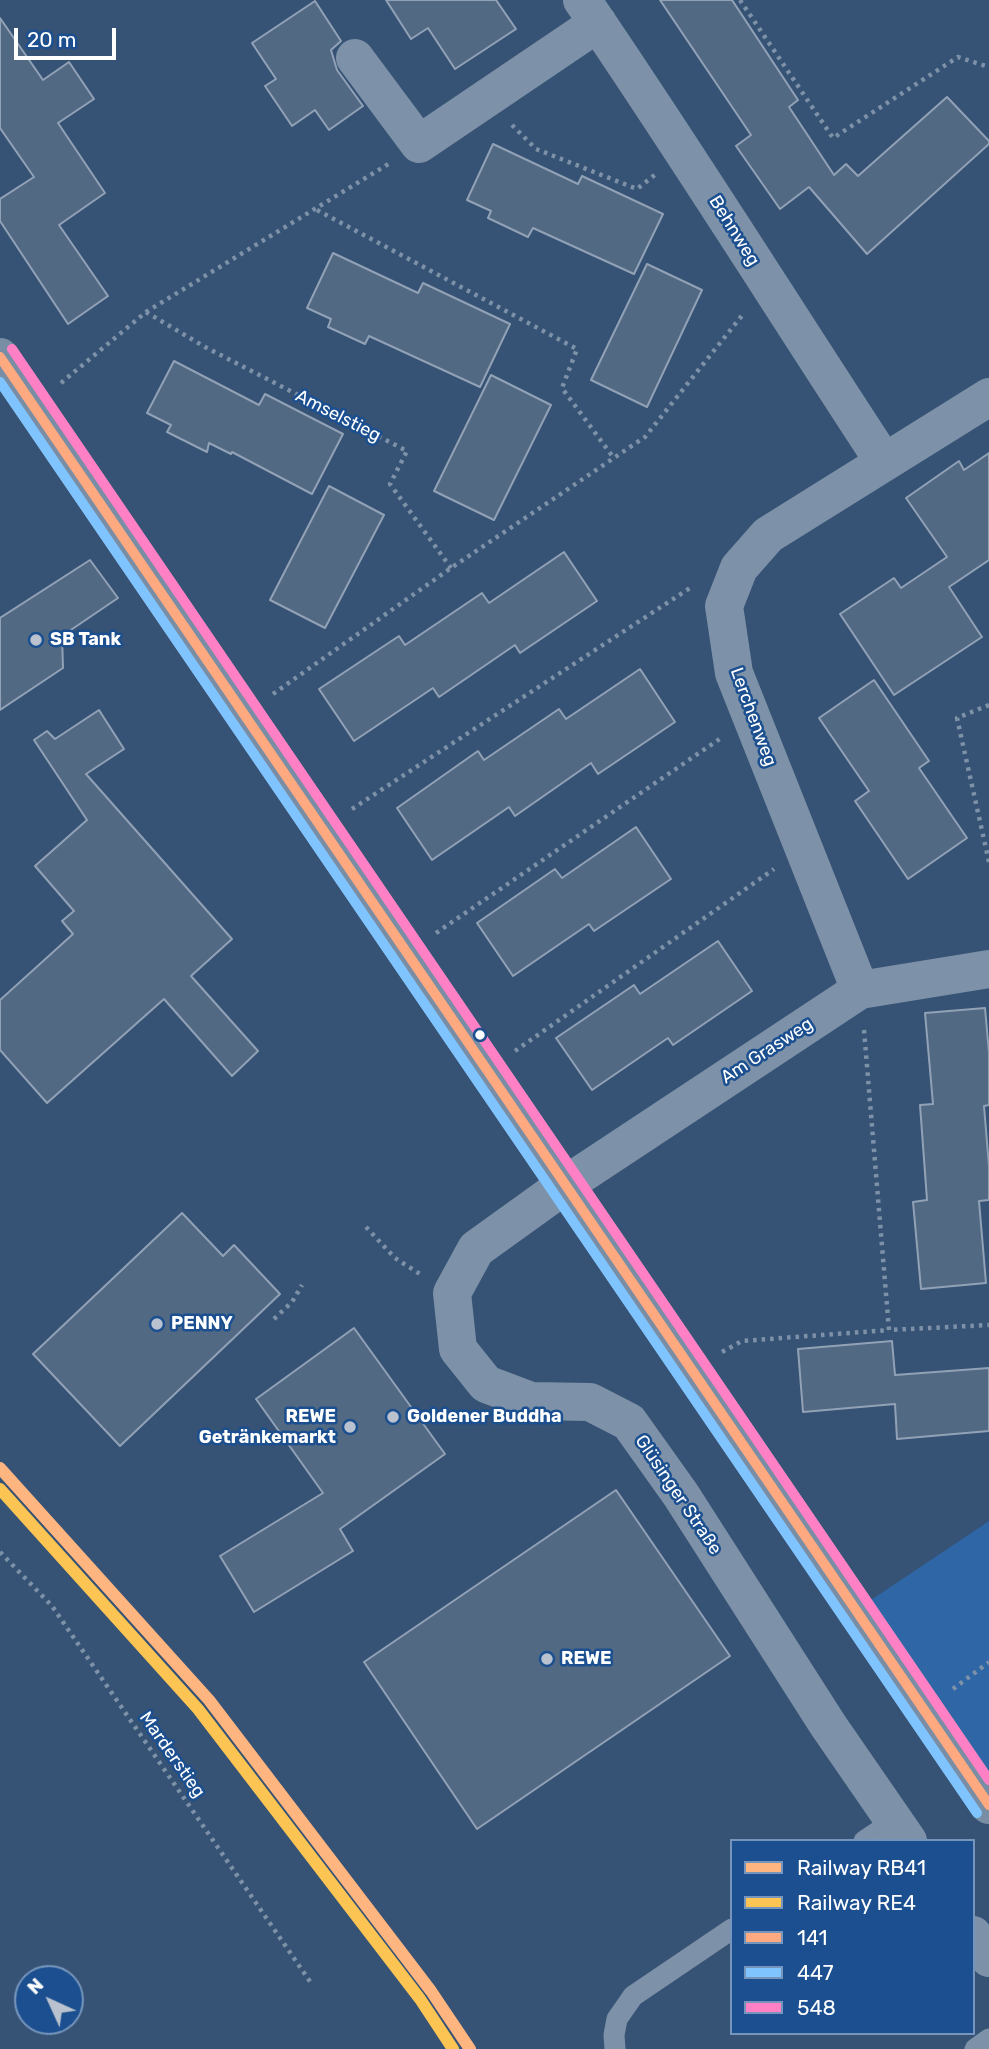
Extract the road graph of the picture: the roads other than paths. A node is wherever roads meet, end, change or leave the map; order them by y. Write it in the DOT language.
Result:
graph roads {
  1 [pos="590,11"];
  2 [pos="355,58"];
  3 [pos="0,357"];
  4 [pos="989,397"];
  5 [pos="884,462"];
  6 [pos="989,969"];
  7 [pos="860,990"];
  8 [pos="565,1185"];
  9 [pos="989,1805"];
  10 [pos="889,1834"];
  11 [pos="730,1930"];
  12 [pos="975,1938"];
  13 [pos="989,1958"];
  14 [pos="989,2039"];
  15 [pos="615,2049"];
  16 [pos="975,2049"];
  1 -- 2 [label="street"];
  1 -- 5 [label="street, Behnweg"];
  3 -- 8 [label="main road"];
  4 -- 5 [label="street, Lerchenweg"];
  5 -- 7 [label="street, Lerchenweg"];
  6 -- 7 [label="street, Am Grasweg"];
  7 -- 8 [label="street, Am Grasweg"];
  8 -- 9 [label="main road"];
  8 -- 10 [label="street, Glüsinger Straße"];
  11 -- 15 [label="lane"];
  12 -- 13 [label="street"];
  14 -- 16 [label="lane"];
}
